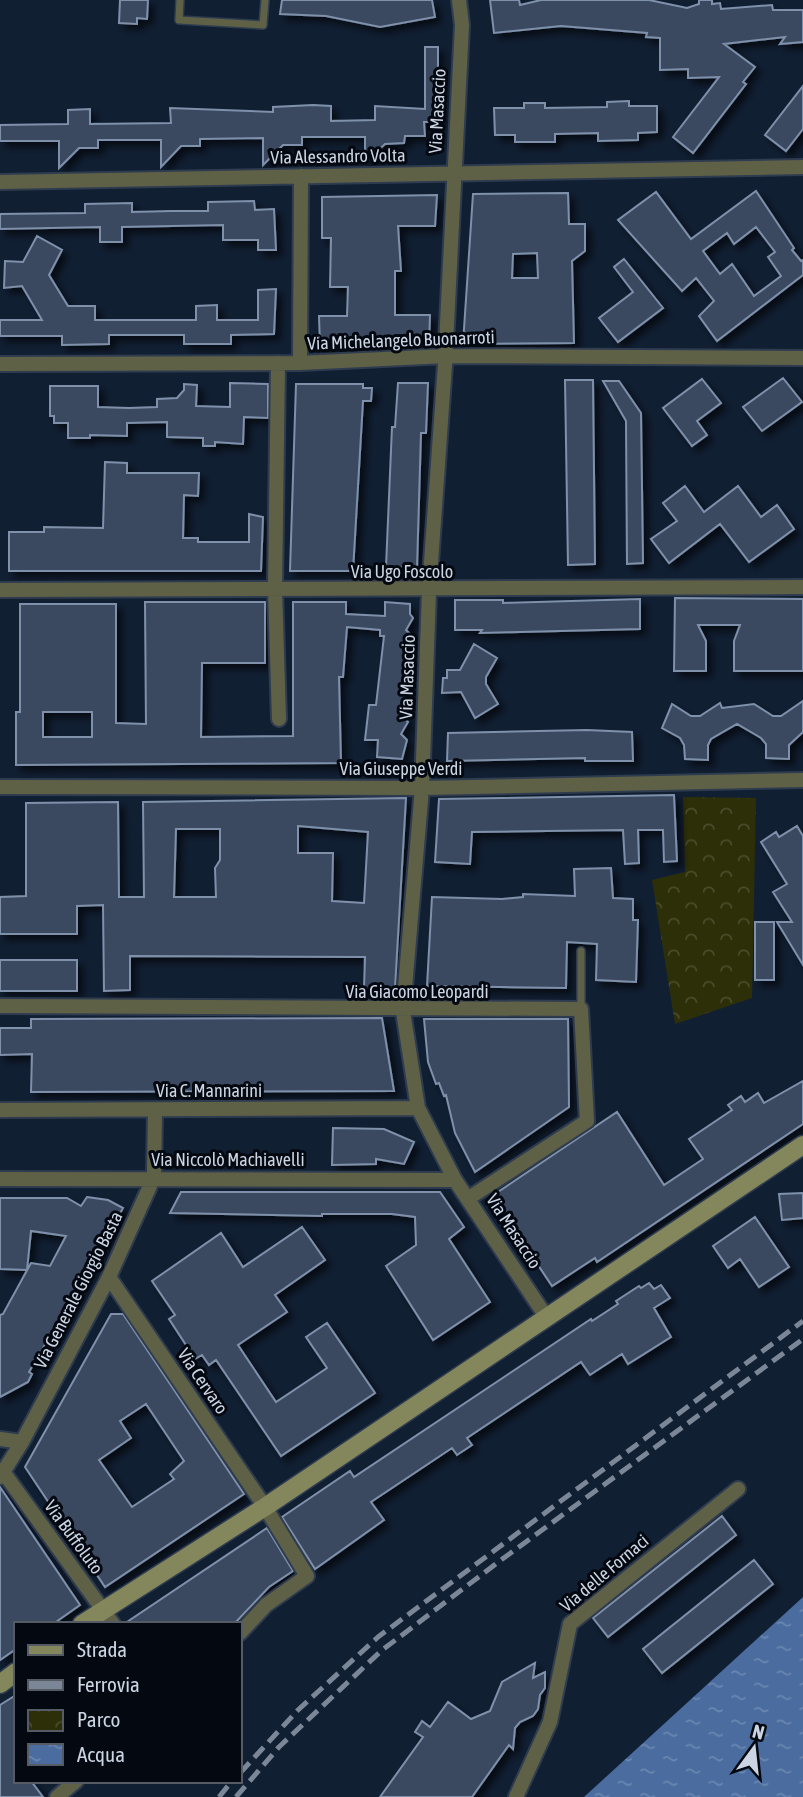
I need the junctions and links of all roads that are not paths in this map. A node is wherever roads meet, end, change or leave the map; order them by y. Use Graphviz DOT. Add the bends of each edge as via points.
graph roads {
  1 [pos="180,0"];
  2 [pos="265,0"];
  3 [pos="459,0"];
  4 [pos="803,167"];
  5 [pos="453,173"];
  6 [pos="301,176"];
  7 [pos="0,182"];
  8 [pos="446,356"];
  9 [pos="803,358"];
  10 [pos="278,363"];
  11 [pos="300,363"];
  12 [pos="0,365"];
  13 [pos="803,587"];
  14 [pos="0,590"];
  15 [pos="275,590"];
  16 [pos="429,591"];
  17 [pos="279,719"];
  18 [pos="803,780"];
  19 [pos="0,788"];
  20 [pos="422,788"];
  21 [pos="581,951"];
  22 [pos="0,1006"];
  23 [pos="582,1009"];
  24 [pos="403,1011"];
  25 [pos="418,1108"];
  26 [pos="0,1110"];
  27 [pos="155,1110"];
  28 [pos="803,1145"];
  29 [pos="154,1177"];
  30 [pos="0,1179"];
  31 [pos="455,1180"];
  32 [pos="469,1198"];
  33 [pos="109,1277"];
  34 [pos="547,1318"];
  35 [pos="0,1438"];
  36 [pos="22,1442"];
  37 [pos="2,1475"];
  38 [pos="738,1489"];
  39 [pos="265,1507"];
  40 [pos="102,1609"];
  41 [pos="85,1622"];
  42 [pos="112,1622"];
  43 [pos="242,1631"];
  44 [pos="74,1783"];
  45 [pos="57,1797"];
  46 [pos="516,1797"];
  1 -- 2 [label="lane" via="179,20 262,25"];
  3 -- 5 [label="street, Via Masaccio" via="462,25"];
  4 -- 5 [label="street, Via Alessandro Volta"];
  5 -- 6 [label="street, Via Alessandro Volta"];
  5 -- 8 [label="street, Via Masaccio"];
  6 -- 7 [label="street, Via Alessandro Volta"];
  6 -- 11 [label="street"];
  8 -- 9 [label="street, Via Michelangelo Buonarroti"];
  8 -- 11 [label="street, Via Michelangelo Buonarroti"];
  8 -- 16 [label="street, Via Masaccio"];
  10 -- 11 [label="street, Via Michelangelo Buonarroti"];
  10 -- 12 [label="street, Via Michelangelo Buonarroti"];
  10 -- 15 [label="street"];
  13 -- 16 [label="street, Via Ugo Foscolo"];
  14 -- 15 [label="street, Via Ugo Foscolo"];
  15 -- 16 [label="street, Via Ugo Foscolo"];
  15 -- 17 [label="street"];
  16 -- 20 [label="street, Via Masaccio"];
  18 -- 20 [label="street, Via Giuseppe Verdi"];
  19 -- 20 [label="street, Via Giuseppe Verdi"];
  20 -- 24 [label="street, Via Masaccio"];
  21 -- 23 [label="lane"];
  22 -- 24 [label="street, Via Giacomo Leopardi"];
  23 -- 24 [label="street, Via Giacomo Leopardi"];
  23 -- 32 [label="street" via="587,1121"];
  24 -- 25 [label="street, Via Masaccio"];
  25 -- 27 [label="street, Via C. Mannarini"];
  25 -- 31 [label="street, Via Masaccio"];
  26 -- 27 [label="street, Via C. Mannarini"];
  27 -- 29 [label="street, Via Generale Giorgio Basta"];
  28 -- 34 [label="main road"];
  29 -- 30 [label="street, Via Niccolò Machiavelli"];
  29 -- 31 [label="street, Via Niccolò Machiavelli"];
  29 -- 33 [label="street, Via Generale Giorgio Basta"];
  31 -- 32 [label="street, Via Masaccio"];
  32 -- 34 [label="street, Via Masaccio"];
  33 -- 36 [label="street, Via Generale Giorgio Basta"];
  33 -- 39 [label="street, Via Cervaro"];
  34 -- 39 [label="main road"];
  35 -- 36 [label="street"];
  36 -- 37 [label="street, Via Generale Giorgio Basta"];
  37 -- 40 [label="street, Via Buffoluto"];
  38 -- 46 [label="street, Via delle Fornaci" via="570,1624 550,1722"];
  39 -- 40 [label="main road"];
  39 -- 43 [label="street, Via Cervaro" via="307,1576 266,1605"];
  40 -- 41 [label="main road"];
  40 -- 42 [label="street, Via Buffoluto"];
  44 -- 45 [label="street"];
}
